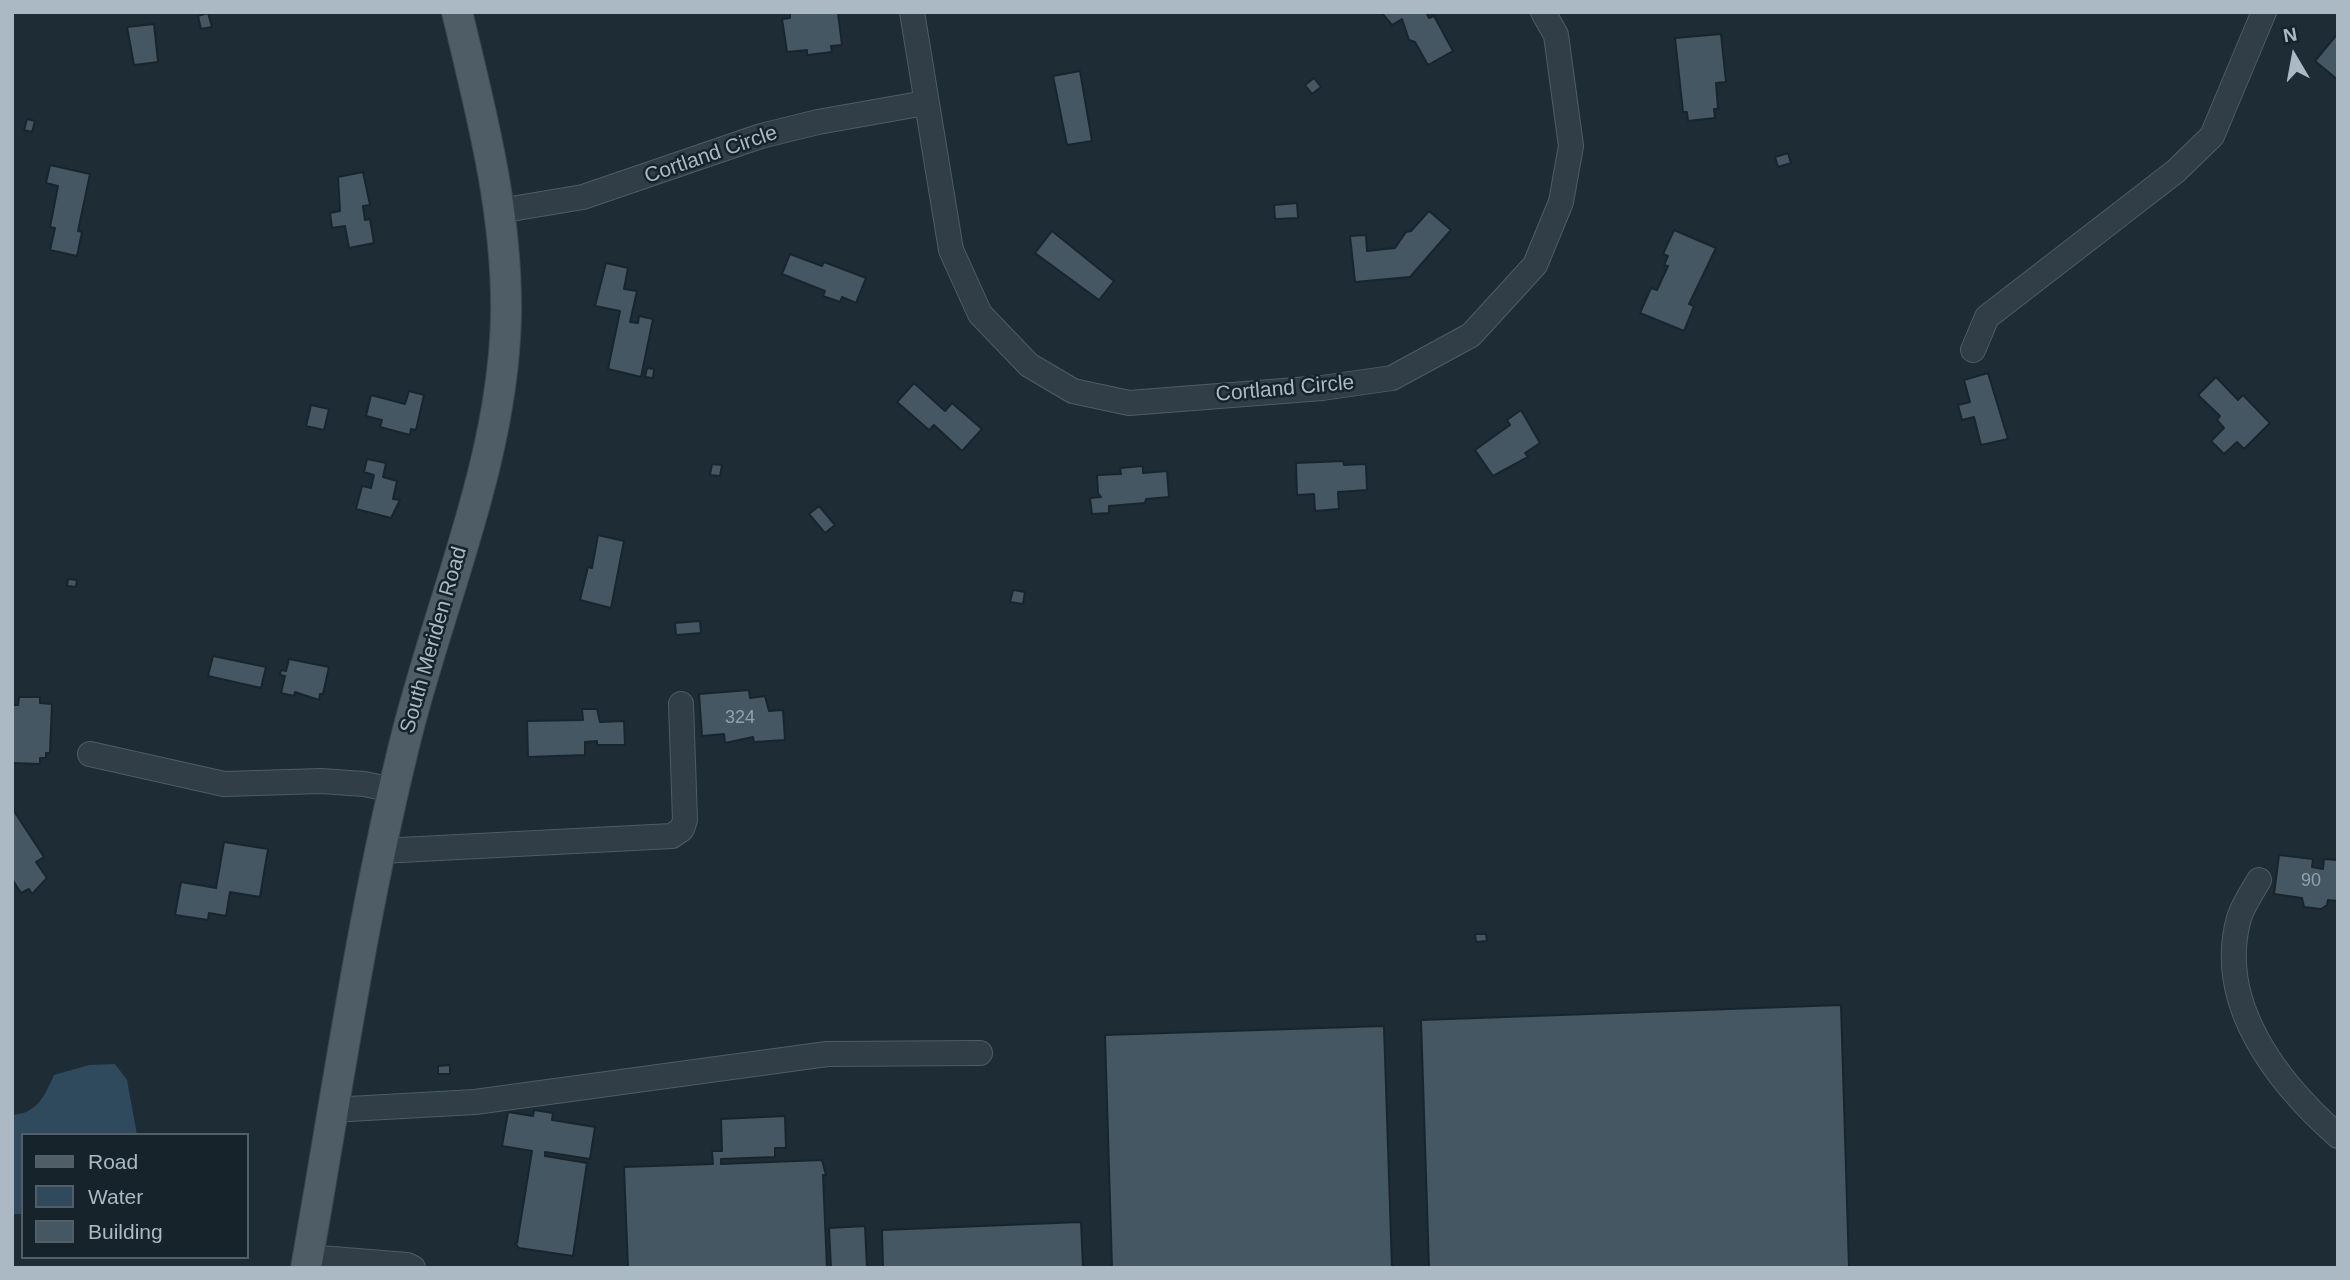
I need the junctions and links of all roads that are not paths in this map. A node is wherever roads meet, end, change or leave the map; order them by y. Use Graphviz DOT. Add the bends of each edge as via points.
graph roads {
  1 [pos="457,12"];
  2 [pos="912,12"];
  3 [pos="1543,12"];
  4 [pos="2264,12"];
  5 [pos="925,103"];
  6 [pos="499,211"];
  7 [pos="1973,350"];
  8 [pos="681,704"];
  9 [pos="90,754"];
  10 [pos="394,790"];
  11 [pos="381,851"];
  12 [pos="2259,880"];
  13 [pos="980,1053"];
  14 [pos="331,1110"];
  15 [pos="2338,1136"];
  16 [pos="307,1262"];
  17 [pos="413,1268"];
  1 -- 6 [label="main road, South Meriden Road"];
  2 -- 5 [label="street, Cortland Circle"];
  3 -- 5 [label="street, Cortland Circle" via="1556,35 1571,146 1561,202 1535,265 1471,335 1392,378 1369,382 1129,403 1073,391 1029,365 980,314 951,250"];
  4 -- 7 [label="street" via="2212,136 2176,171 1987,317"];
  5 -- 6 [label="street, Cortland Circle" via="761,136 583,197"];
  6 -- 10 [label="main road, South Meriden Road" via="506,314 493,426"];
  8 -- 11 [label="street" via="685,820 672,836"];
  9 -- 10 [label="street" via="225,784 321,781"];
  10 -- 11 [label="main road, South Meriden Road"];
  11 -- 14 [label="main road, South Meriden Road"];
  12 -- 15 [label="street" via="2240,916 2234,942 2243,1010 2269,1063"];
  13 -- 14 [label="street" via="827,1054 475,1102"];
  14 -- 16 [label="main road, South Meriden Road"];
  16 -- 17 [label="street"];
}
